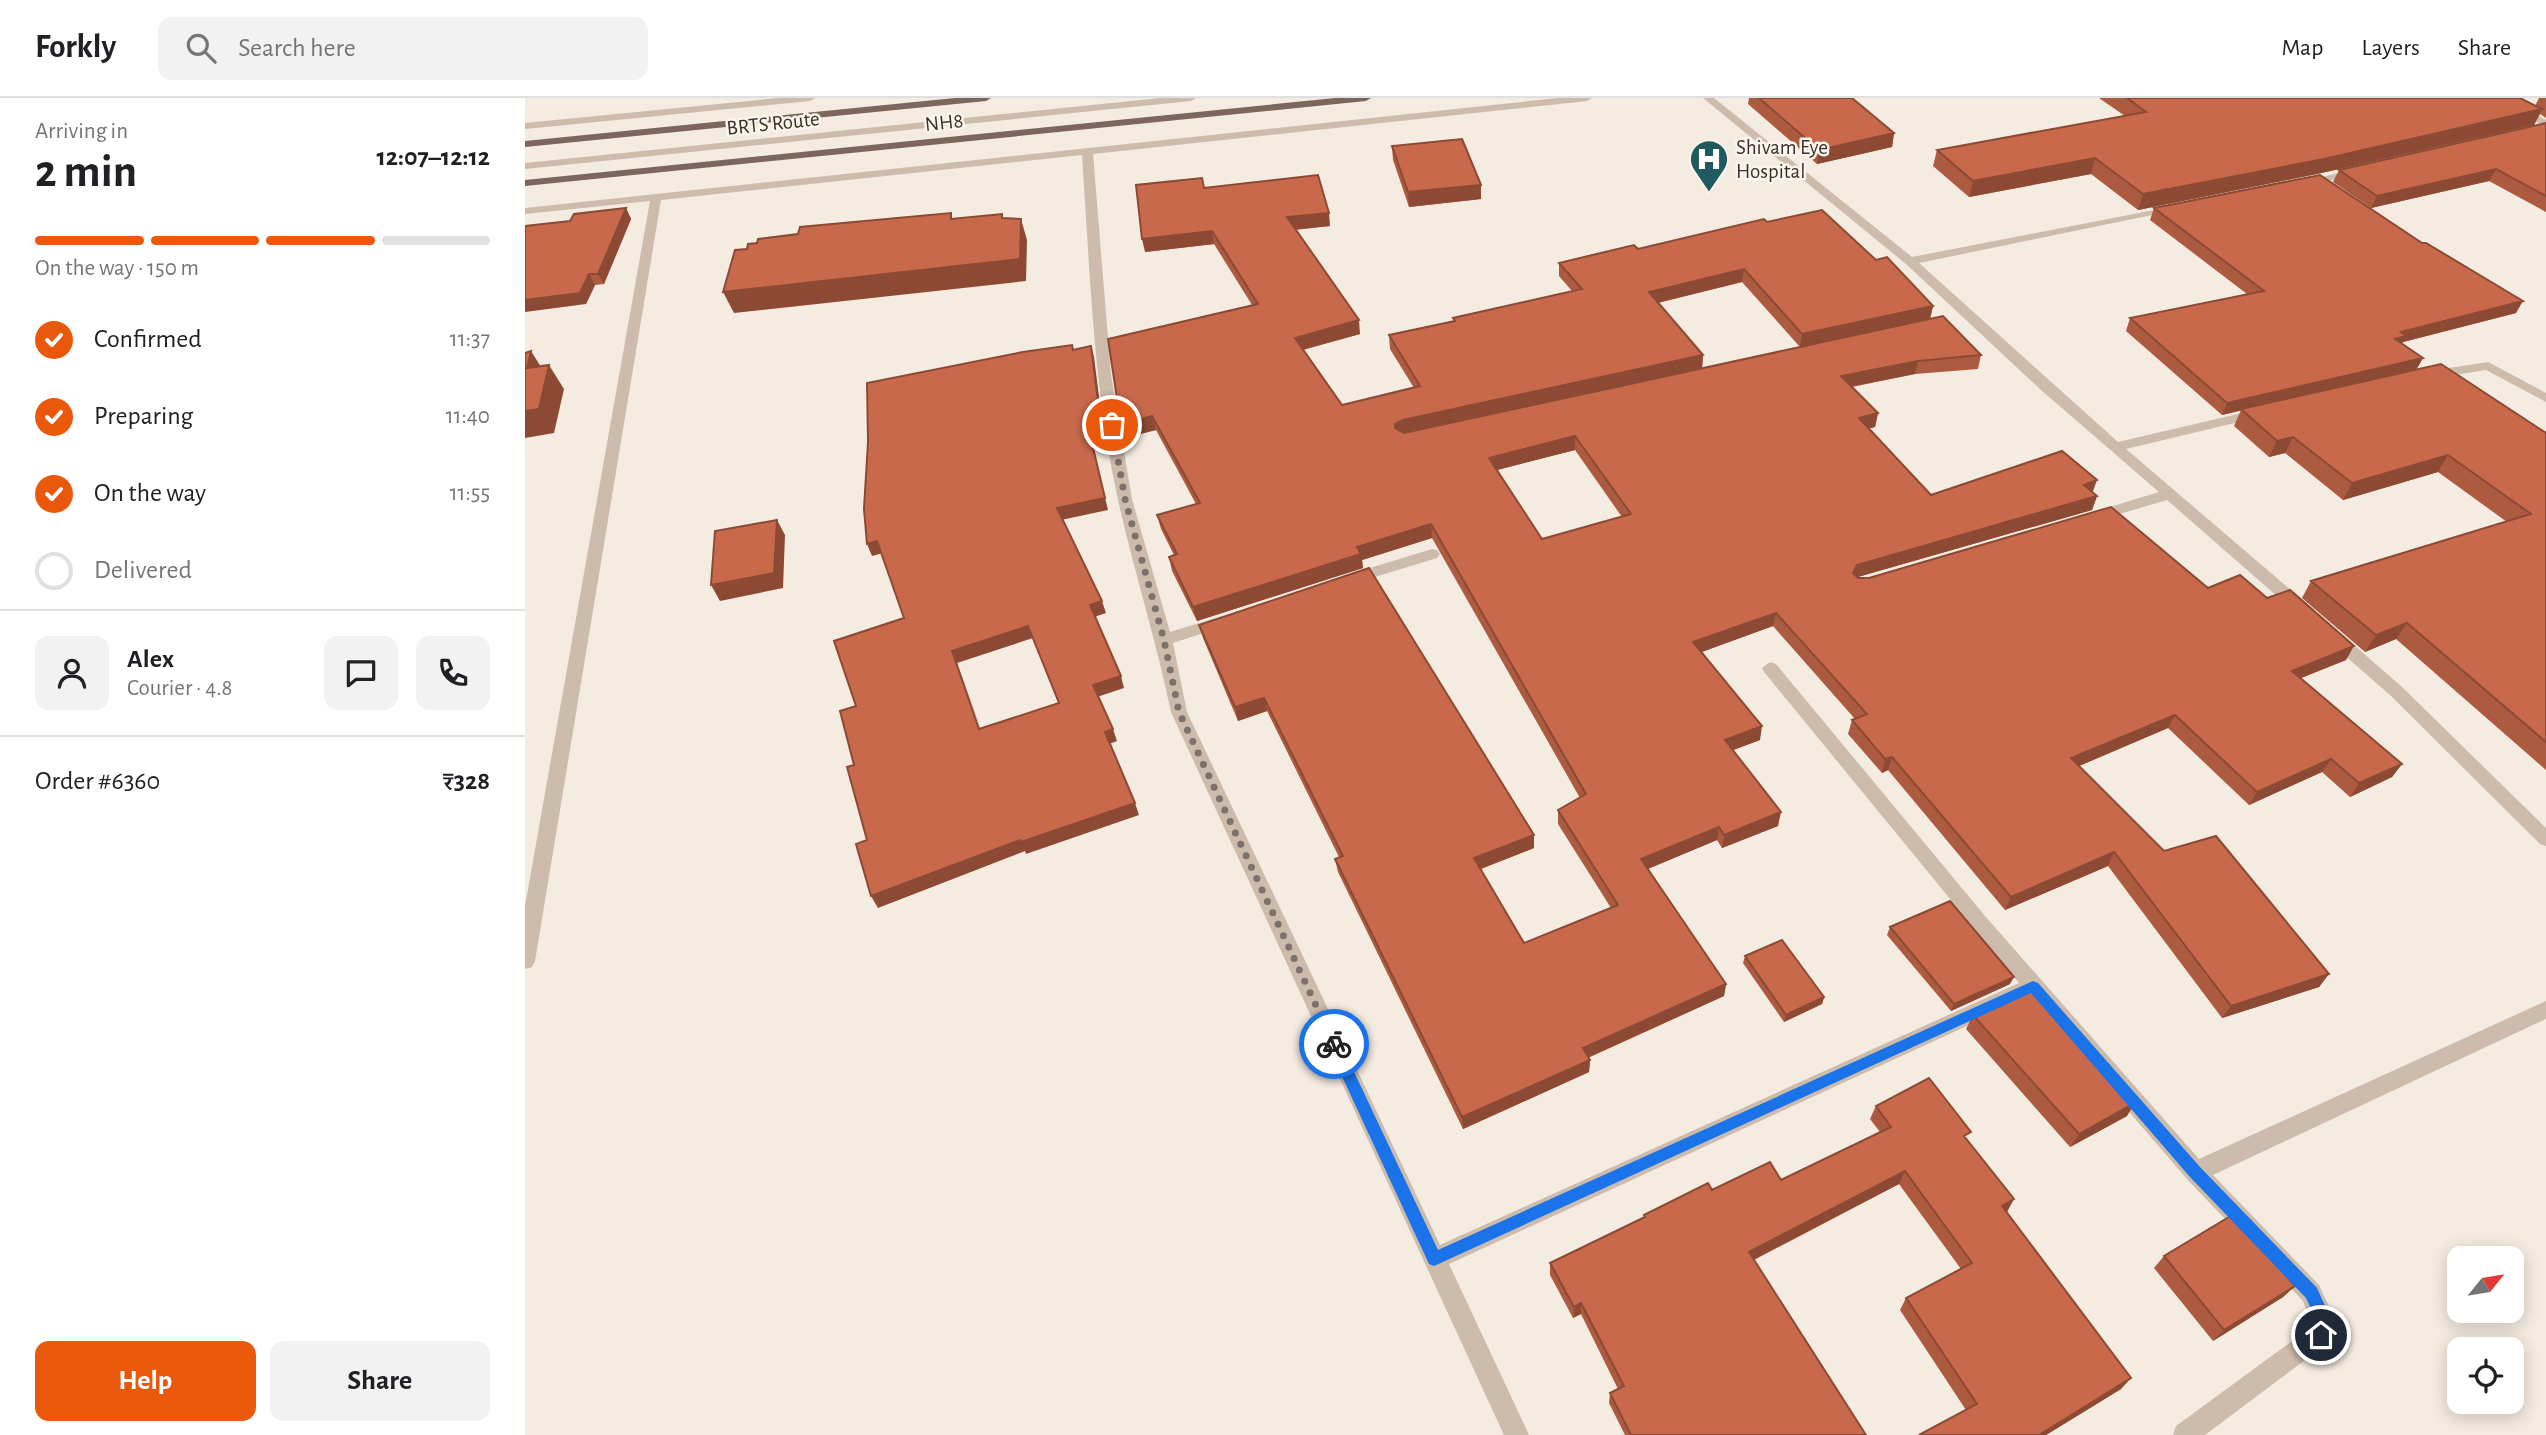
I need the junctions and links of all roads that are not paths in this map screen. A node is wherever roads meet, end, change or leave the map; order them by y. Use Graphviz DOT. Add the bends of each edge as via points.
graph roads {
  1 [pos="810,98"];
  2 [pos="986,98"];
  3 [pos="1191,98"];
  4 [pos="1366,98"];
  5 [pos="1587,98"];
  6 [pos="1707,98"];
  7 [pos="2497,98"];
  8 [pos="710,103"];
  9 [pos="525,126"];
  10 [pos="2546,126"];
  11 [pos="2533,131"];
  12 [pos="525,144"];
  13 [pos="1087,151"];
  14 [pos="525,166"];
  15 [pos="2371,168"];
  16 [pos="2318,180"];
  17 [pos="525,183"];
  18 [pos="2293,185"];
  19 [pos="2329,188"];
  20 [pos="656,197"];
  21 [pos="2193,204"];
  22 [pos="525,211"];
  23 [pos="1910,261"];
  24 [pos="2417,377"];
  25 [pos="2546,398"];
  26 [pos="2273,410"];
  27 [pos="2116,447"];
  28 [pos="2170,494"];
  29 [pos="2079,521"];
  30 [pos="1432,554"];
  31 [pos="1332,585"];
  32 [pos="1234,616"];
  33 [pos="1164,640"];
  34 [pos="1770,668"];
  35 [pos="2546,838"];
  36 [pos="525,961"];
  37 [pos="2033,986"];
  38 [pos="2546,1010"];
  39 [pos="2195,1172"];
  40 [pos="1434,1259"];
  41 [pos="1517,1435"];
  42 [pos="2185,1435"];
  1 -- 8 [label="street"];
  2 -- 12 [label="main road, NH8"];
  3 -- 14 [label="street, BRTS Route"];
  4 -- 17 [label="main road, NH8"];
  5 -- 13 [label="street"];
  6 -- 23 [label="street"];
  7 -- 10 [label="street"];
  8 -- 9 [label="street"];
  10 -- 11 [label="street"];
  13 -- 20 [label="street"];
  13 -- 33 [label="street" via="1104,375 1125,499"];
  15 -- 16 [label="street"];
  16 -- 18 [label="street"];
  16 -- 19 [label="street"];
  20 -- 22 [label="street"];
  20 -- 36 [label="street"];
  21 -- 23 [label="street"];
  23 -- 27 [label="street" via="1961,319"];
  24 -- 25 [label="street" via="2489,366"];
  26 -- 27 [label="street"];
  27 -- 28 [label="street"];
  28 -- 29 [label="street"];
  28 -- 35 [label="street" via="2396,691"];
  30 -- 31 [label="street"];
  32 -- 33 [label="street"];
  33 -- 40 [label="street" via="1179,712"];
  34 -- 37 [label="street"];
  37 -- 39 [label="street"];
  37 -- 40 [label="street"];
  38 -- 39 [label="street"];
  39 -- 42 [label="street" via="2311,1293 2322,1317 2321,1335"];
  40 -- 41 [label="street"];
}
